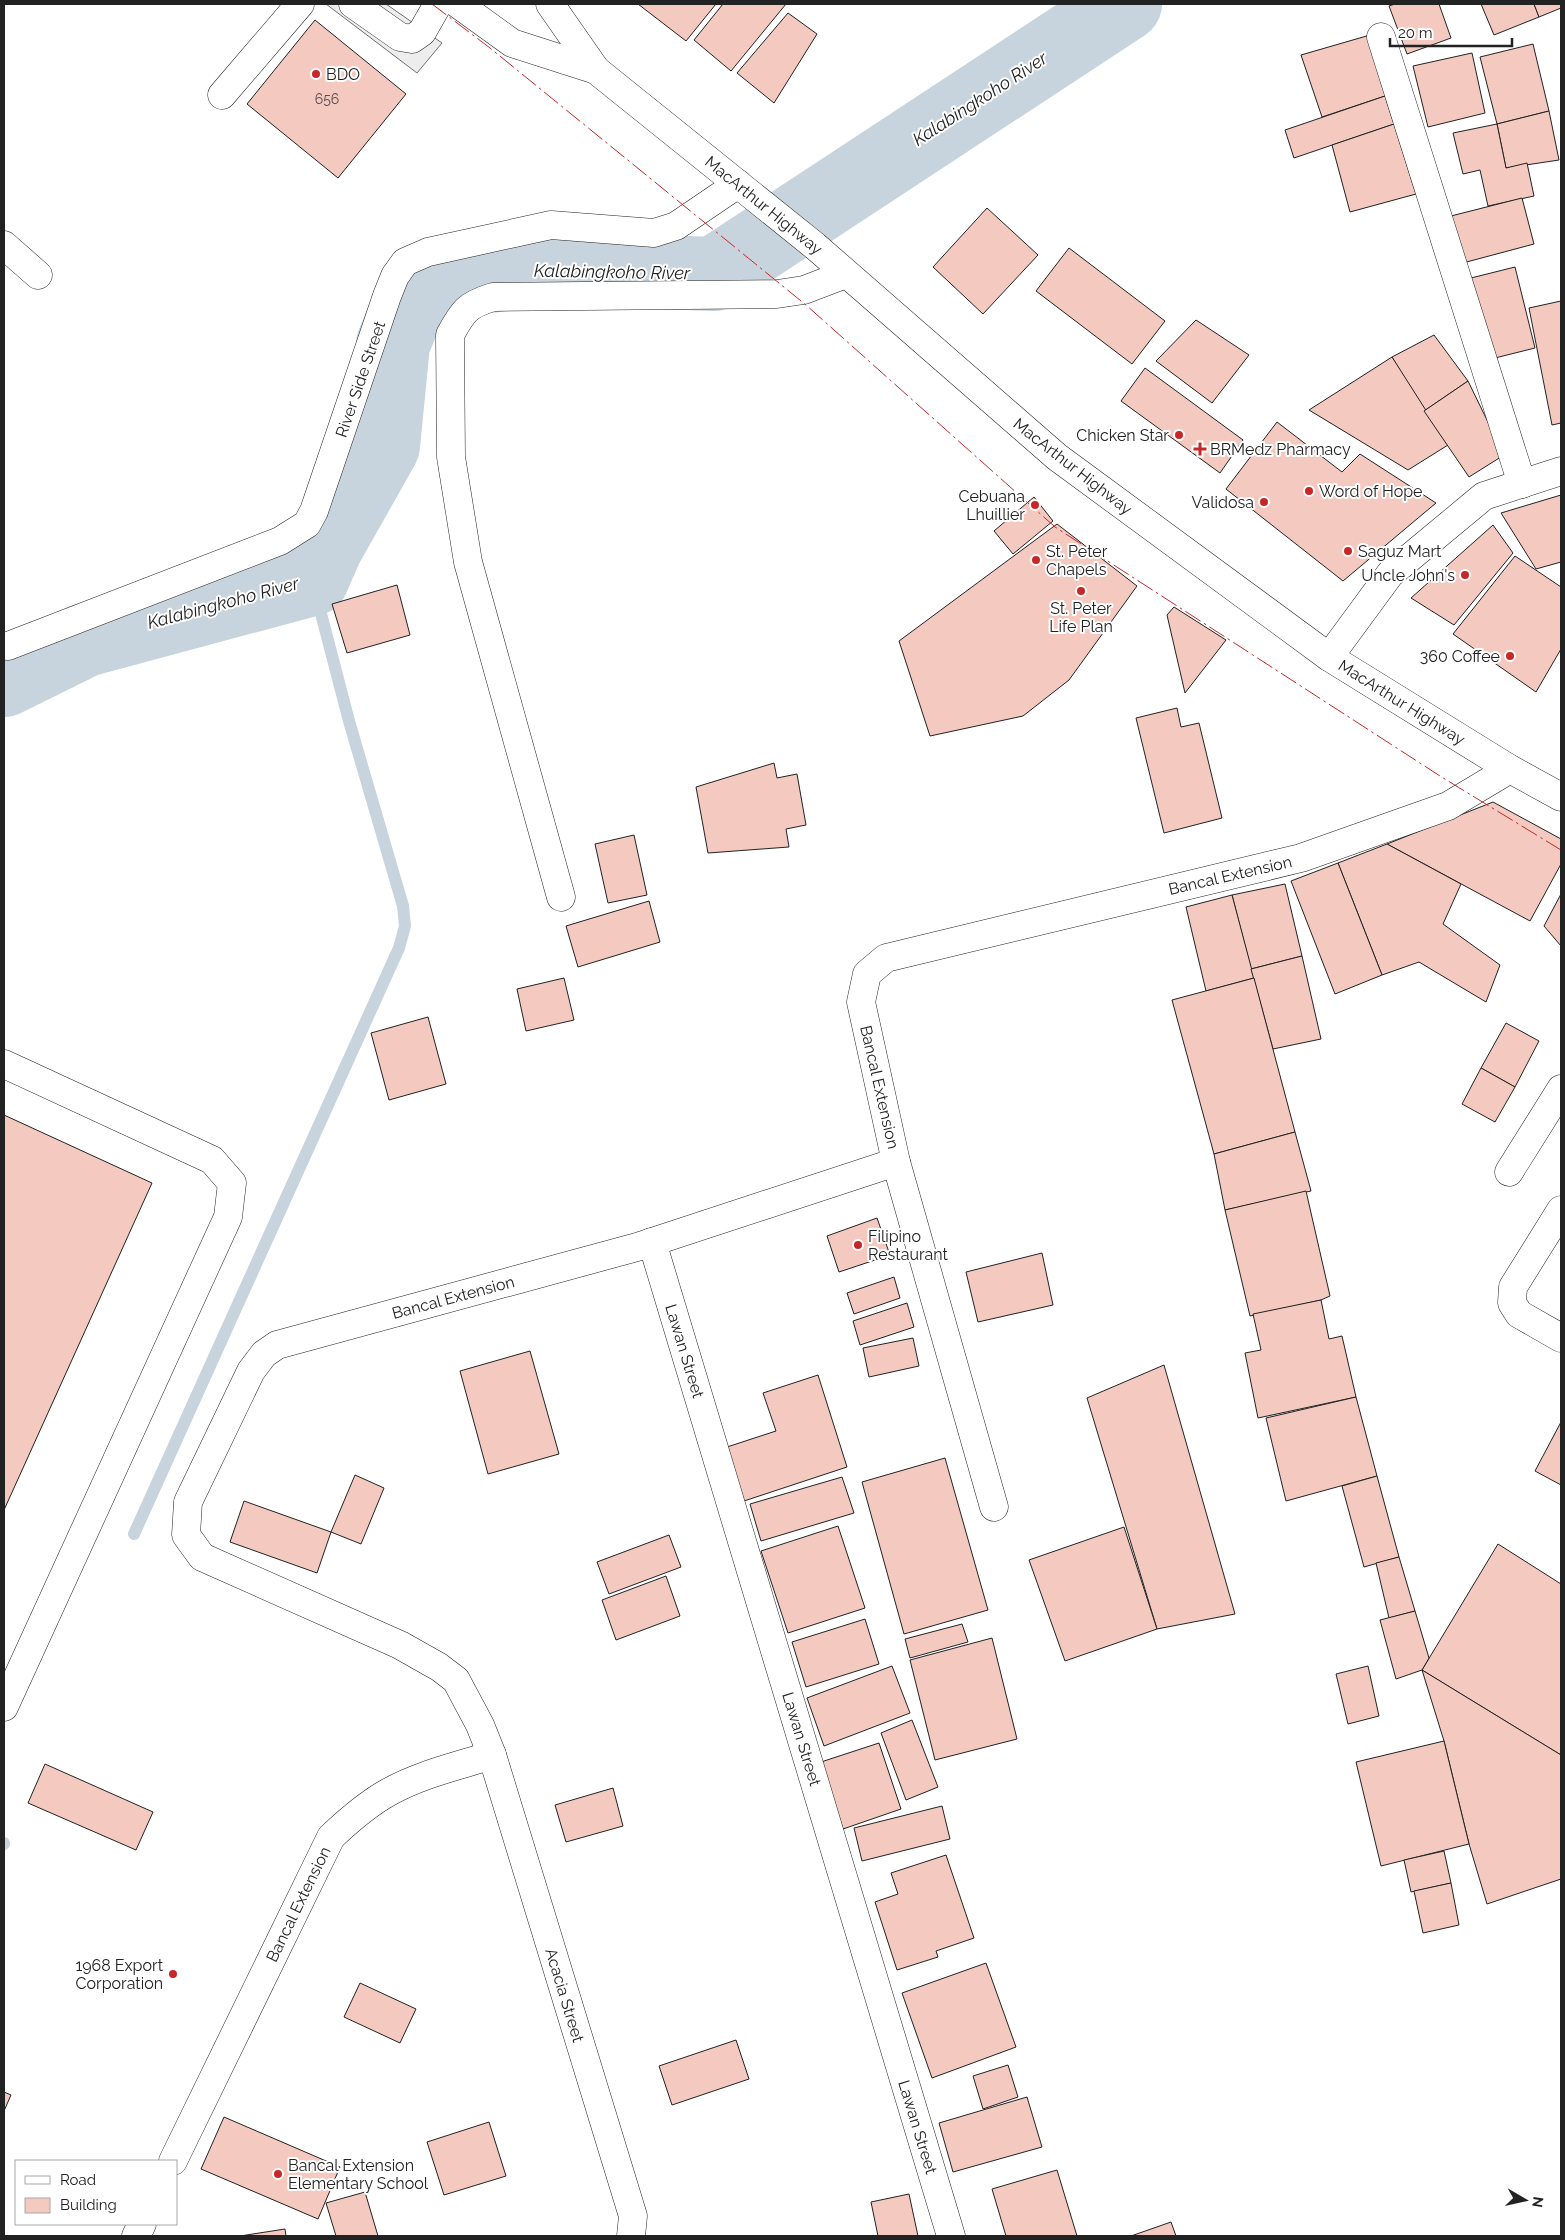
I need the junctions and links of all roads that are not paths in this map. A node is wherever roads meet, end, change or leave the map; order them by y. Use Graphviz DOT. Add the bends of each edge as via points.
graph roads {
  1 [pos="300,4"];
  2 [pos="353,4"];
  3 [pos="438,4"];
  4 [pos="458,4"];
  5 [pos="550,4"];
  6 [pos="1382,37"];
  7 [pos="596,70"];
  8 [pos="222,95"];
  9 [pos="738,184"];
  10 [pos="4,245"];
  11 [pos="846,274"];
  12 [pos="38,275"];
  13 [pos="1561,471"];
  14 [pos="1522,484"];
  15 [pos="8,646"];
  16 [pos="1329,657"];
  17 [pos="1510,769"];
  18 [pos="1561,797"];
  19 [pos="561,896"];
  20 [pos="4,1064"];
  21 [pos="1561,1088"];
  22 [pos="896,1162"];
  23 [pos="1510,1172"];
  24 [pos="1561,1210"];
  25 [pos="644,1244"];
  26 [pos="1561,1338"];
  27 [pos="994,1508"];
  28 [pos="4,1707"];
  29 [pos="492,1755"];
  30 [pos="173,2160"];
  31 [pos="631,2236"];
  32 [pos="934,2236"];
  33 [pos="951,2236"];
  1 -- 8 [label="main road"];
  2 -- 3 [label="main road" via="400,37 412,39 422,32"];
  4 -- 7 [label="main road, MacArthur Highway" via="512,43"];
  5 -- 7 [label="main road, MacArthur Highway"];
  6 -- 14 [label="main road"];
  7 -- 9 [label="main road, MacArthur Highway"];
  9 -- 11 [label="main road, MacArthur Highway"];
  9 -- 15 [label="main road, River Side Street" via="676,226 654,233 551,225 428,252 405,262 387,296 322,491 307,524 280,541"];
  10 -- 12 [label="main road"];
  11 -- 16 [label="main road, MacArthur Highway" via="1057,458"];
  11 -- 19 [label="main road" via="804,290 777,294 493,297 474,302 450,336 451,457 468,562"];
  13 -- 14 [label="main road"];
  14 -- 16 [label="main road" via="1484,496 1390,574"];
  16 -- 17 [label="main road, MacArthur Highway"];
  17 -- 18 [label="main road, MacArthur Highway"];
  17 -- 22 [label="main road, Bancal Extension" via="1448,806 1301,858 886,958 867,974 861,1002"];
  20 -- 28 [label="main road" via="212,1160 232,1182 228,1217"];
  21 -- 23 [label="main road"];
  22 -- 25 [label="main road, Bancal Extension"];
  22 -- 27 [label="main road"];
  24 -- 26 [label="main road" via="1513,1288 1512,1303 1519,1314"];
  25 -- 29 [label="main road, Bancal Extension" via="277,1344 251,1371 188,1502 186,1536 202,1557 400,1645 456,1680"];
  25 -- 32 [label="main road"];
  25 -- 33 [label="main road, Lawan Street"];
  29 -- 30 [label="main road, Bancal Extension" via="390,1791 358,1812 331,1837"];
  29 -- 31 [label="main road, Acacia Street" via="633,2216"];
}
